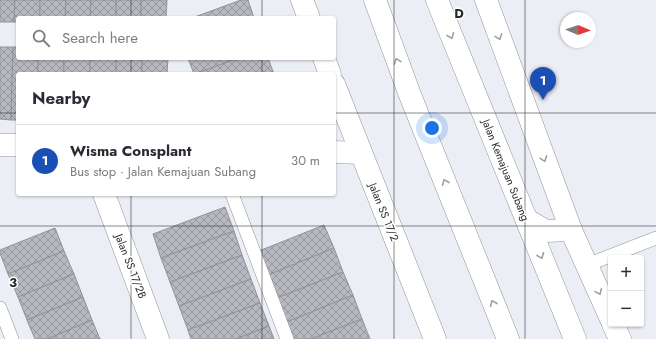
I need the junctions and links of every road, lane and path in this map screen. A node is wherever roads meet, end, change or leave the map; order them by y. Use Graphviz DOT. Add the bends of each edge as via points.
graph roads {
  1 [pos="302,0"];
  2 [pos="375,0"];
  3 [pos="437,0"];
  4 [pos="486,0"];
  5 [pos="308,16"];
  6 [pos="325,60"];
  7 [pos="329,72"];
  8 [pos="336,89"];
  9 [pos="0,145"];
  10 [pos="16,145"];
  11 [pos="336,152"];
  12 [pos="360,153"];
  13 [pos="105,196"];
  14 [pos="233,196"];
  15 [pos="527,220"];
  16 [pos="571,230"];
  17 [pos="656,238"];
  18 [pos="587,266"];
  19 [pos="0,308"];
  20 [pos="608,312"];
  21 [pos="614,327"];
  22 [pos="12,339"];
  23 [pos="158,339"];
  24 [pos="287,339"];
  25 [pos="435,339"];
  26 [pos="508,339"];
  27 [pos="575,339"];
  28 [pos="620,339"];
  1 -- 5 [label="street"];
  26 -- 2 [label="street, one-way" via="410,95"];
  3 -- 15 [label="street, Jalan Kemajuan Subang, one-way"];
  4 -- 16 [label="street, one-way"];
  6 -- 7 [label="street"];
  8 -- 12 [label="street, Jalan SS 17/2"];
  9 -- 10 [label="street"];
  11 -- 12 [label="street"];
  12 -- 25 [label="street, Jalan SS 17/2"];
  13 -- 23 [label="street, Jalan SS 17/2B"];
  14 -- 24 [label="lane"];
  15 -- 16 [label="street" via="546,230"];
  15 -- 27 [label="street, Jalan Kemajuan Subang, one-way"];
  16 -- 18 [label="street"];
  17 -- 18 [label="lane"];
  18 -- 20 [label="street, one-way"];
  19 -- 22 [label="lane"];
  21 -- 28 [label="street"];
}
